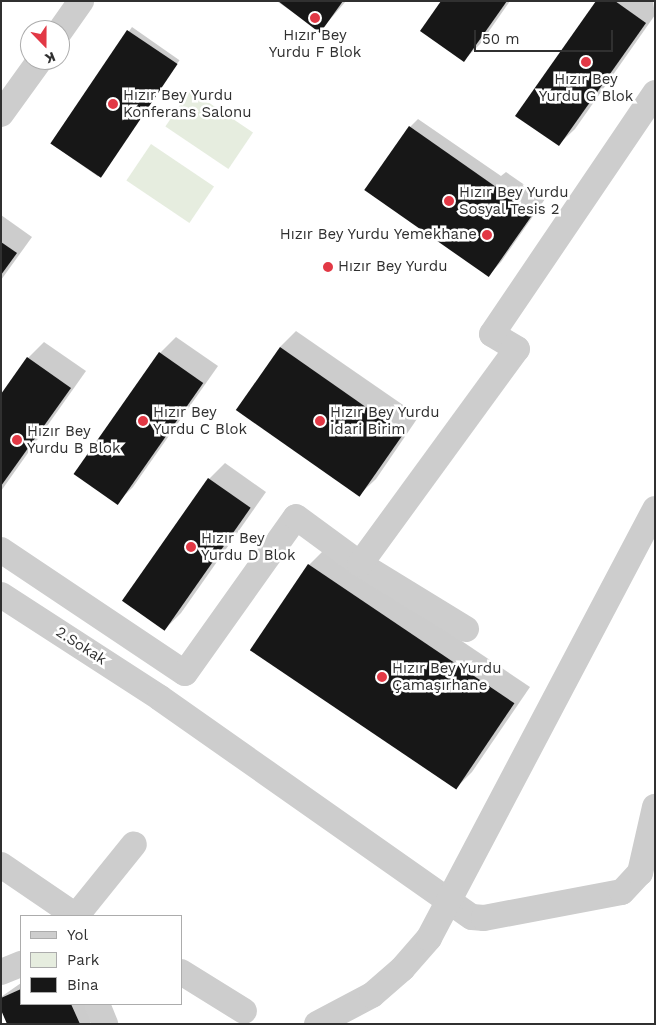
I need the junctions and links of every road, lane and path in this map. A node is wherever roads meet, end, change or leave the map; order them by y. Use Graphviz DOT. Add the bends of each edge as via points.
graph roads {
  1 [pos="81,1"];
  2 [pos="68,20"];
  3 [pos="33,70"];
  4 [pos="655,93"];
  5 [pos="1,114"];
  6 [pos="655,509"];
  7 [pos="1,550"];
  8 [pos="360,564"];
  9 [pos="1,595"];
  10 [pos="466,629"];
  11 [pos="655,808"];
  12 [pos="134,844"];
  13 [pos="1,865"];
  14 [pos="449,904"];
  15 [pos="75,915"];
  16 [pos="77,915"];
  17 [pos="20,964"];
  18 [pos="1,972"];
  19 [pos="182,973"];
  20 [pos="97,1005"];
  21 [pos="244,1011"];
  22 [pos="105,1024"];
  23 [pos="317,1024"];
  1 -- 2 [label="street"];
  3 -- 5 [label="street"];
  4 -- 8 [label="street" via="492,334 517,349"];
  6 -- 14 [label="street"];
  7 -- 8 [label="street" via="186,673 296,517"];
  8 -- 10 [label="street"];
  9 -- 14 [label="street, 2.Sokak" via="160,698"];
  11 -- 14 [label="street, 2.Sokak" via="640,873 622,892 484,918 467,915"];
  12 -- 16 [label="street"];
  13 -- 15 [label="street"];
  14 -- 23 [label="street" via="429,938 402,969 372,995"];
  17 -- 18 [label="street"];
  19 -- 21 [label="street"];
  20 -- 22 [label="street"];
}
